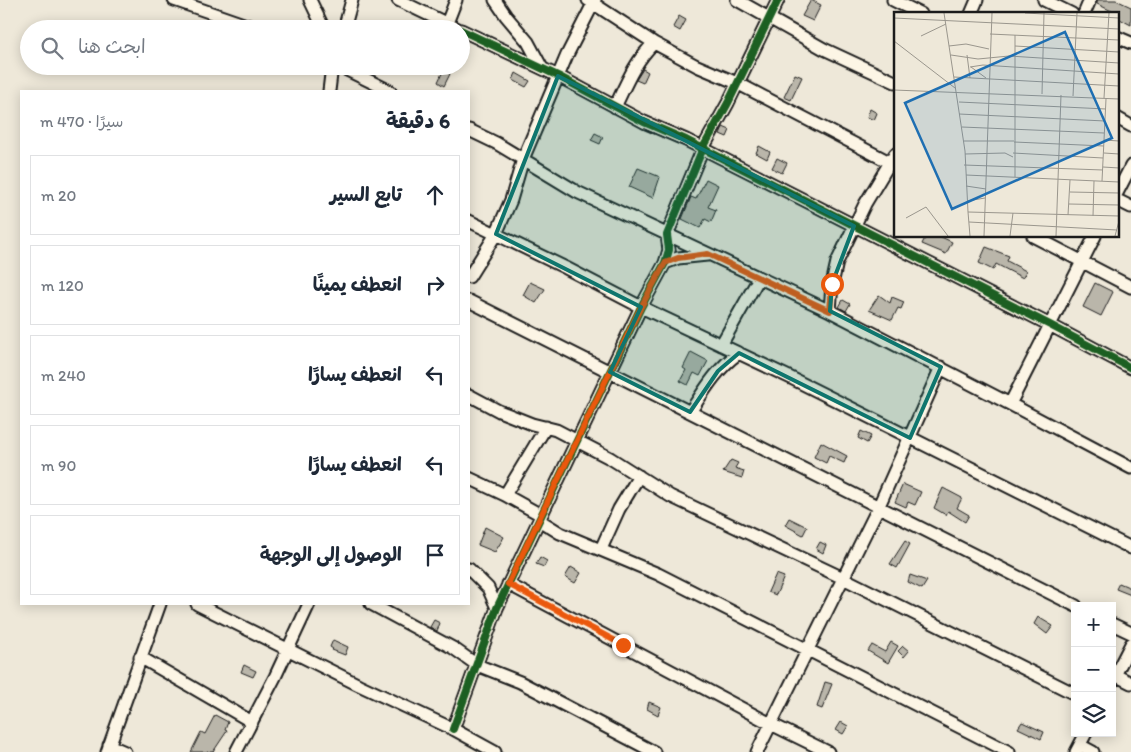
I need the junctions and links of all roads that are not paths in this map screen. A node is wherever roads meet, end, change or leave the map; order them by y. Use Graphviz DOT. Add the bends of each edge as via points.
graph roads {
  1 [pos="174,0"];
  2 [pos="310,0"];
  3 [pos="352,0"];
  4 [pos="398,0"];
  5 [pos="456,0"];
  6 [pos="495,0"];
  7 [pos="737,0"];
  8 [pos="778,0"];
  9 [pos="893,0"];
  10 [pos="978,0"];
  11 [pos="1044,0"];
  12 [pos="1090,0"];
  13 [pos="592,1"];
  14 [pos="917,12"];
  15 [pos="972,12"];
  16 [pos="1068,12"];
  17 [pos="1085,12"];
  18 [pos="770,18"];
  19 [pos="232,20"];
  20 [pos="320,20"];
  21 [pos="346,20"];
  22 [pos="440,20"];
  23 [pos="447,20"];
  24 [pos="470,34"];
  25 [pos="1118,36"];
  26 [pos="654,43"];
  27 [pos="1131,43"];
  28 [pos="542,69"];
  29 [pos="331,75"];
  30 [pos="358,75"];
  31 [pos="558,76"];
  32 [pos="894,82"];
  33 [pos="737,83"];
  34 [pos="329,90"];
  35 [pos="388,90"];
  36 [pos="615,107"];
  37 [pos="1118,119"];
  38 [pos="1131,126"];
  39 [pos="470,131"];
  40 [pos="703,148"];
  41 [pos="523,159"];
  42 [pos="893,160"];
  43 [pos="1131,166"];
  44 [pos="1118,191"];
  45 [pos="1118,200"];
  46 [pos="1131,207"];
  47 [pos="470,221"];
  48 [pos="854,226"];
  49 [pos="496,234"];
  50 [pos="667,235"];
  51 [pos="1037,238"];
  52 [pos="1094,238"];
  53 [pos="708,254"];
  54 [pos="1082,262"];
  55 [pos="665,263"];
  56 [pos="470,276"];
  57 [pos="759,278"];
  58 [pos="1131,287"];
  59 [pos="470,302"];
  60 [pos="641,307"];
  61 [pos="830,311"];
  62 [pos="1050,325"];
  63 [pos="721,345"];
  64 [pos="738,353"];
  65 [pos="941,368"];
  66 [pos="1131,368"];
  67 [pos="610,372"];
  68 [pos="470,396"];
  69 [pos="1010,404"];
  70 [pos="690,412"];
  71 [pos="546,428"];
  72 [pos="910,438"];
  73 [pos="578,441"];
  74 [pos="1131,468"];
  75 [pos="639,476"];
  76 [pos="470,478"];
  77 [pos="505,495"];
  78 [pos="878,508"];
  79 [pos="540,517"];
  80 [pos="1131,548"];
  81 [pos="600,549"];
  82 [pos="470,570"];
  83 [pos="843,578"];
  84 [pos="508,584"];
  85 [pos="1071,604"];
  86 [pos="160,605"];
  87 [pos="199,605"];
  88 [pos="309,605"];
  89 [pos="373,605"];
  90 [pos="497,608"];
  91 [pos="1116,626"];
  92 [pos="1131,633"];
  93 [pos="1131,644"];
  94 [pos="287,649"];
  95 [pos="807,651"];
  96 [pos="140,657"];
  97 [pos="477,664"];
  98 [pos="1116,674"];
  99 [pos="1116,679"];
  100 [pos="1131,683"];
  101 [pos="1071,692"];
  102 [pos="252,722"];
  103 [pos="771,724"];
  104 [pos="453,729"];
  105 [pos="1084,737"];
  106 [pos="108,749"];
  107 [pos="1078,749"];
  108 [pos="125,752"];
  109 [pos="236,752"];
  110 [pos="495,752"];
  111 [pos="654,752"];
  112 [pos="756,752"];
  113 [pos="828,752"];
  114 [pos="1009,752"];
  115 [pos="1093,752"];
  1 -- 19 [label="street"];
  2 -- 20 [label="street"];
  3 -- 21 [label="street"];
  4 -- 22 [label="street"];
  5 -- 23 [label="street"];
  6 -- 28 [label="street" via="528,42"];
  7 -- 18 [label="street"];
  8 -- 18 [label="street"];
  9 -- 14 [label="street"];
  10 -- 15 [label="street"];
  11 -- 16 [label="street"];
  12 -- 17 [label="street"];
  13 -- 26 [label="street"];
  13 -- 31 [label="street"];
  18 -- 32 [label="street" via="824,49"];
  18 -- 33 [label="street"];
  24 -- 28 [label="street"];
  25 -- 27 [label="street"];
  26 -- 33 [label="street"];
  26 -- 36 [label="street" via="630,75"];
  28 -- 31 [label="street"];
  29 -- 34 [label="street"];
  30 -- 35 [label="street"];
  31 -- 36 [label="street"];
  31 -- 41 [label="street"];
  33 -- 40 [label="street"];
  33 -- 42 [label="street"];
  36 -- 40 [label="street"];
  37 -- 38 [label="street"];
  39 -- 41 [label="street"];
  40 -- 48 [label="street"];
  40 -- 50 [label="street"];
  41 -- 49 [label="street" via="511,200"];
  41 -- 50 [label="street" via="576,192"];
  42 -- 48 [label="street"];
  43 -- 44 [label="street"];
  45 -- 46 [label="street"];
  47 -- 49 [label="street"];
  48 -- 61 [label="street" via="837,262"];
  48 -- 62 [label="street"];
  49 -- 56 [label="street"];
  49 -- 60 [label="street"];
  50 -- 53 [label="street"];
  50 -- 55 [label="street" via="669,250"];
  51 -- 54 [label="street"];
  52 -- 54 [label="street"];
  53 -- 55 [label="street"];
  53 -- 57 [label="street"];
  54 -- 58 [label="street"];
  54 -- 62 [label="street"];
  55 -- 60 [label="street"];
  57 -- 61 [label="street"];
  57 -- 63 [label="street"];
  59 -- 67 [label="street"];
  60 -- 63 [label="street"];
  60 -- 67 [label="street"];
  61 -- 65 [label="street"];
  62 -- 66 [label="street"];
  62 -- 69 [label="street"];
  63 -- 64 [label="street"];
  64 -- 70 [label="street" via="718,371"];
  64 -- 72 [label="street"];
  65 -- 69 [label="street"];
  65 -- 72 [label="street"];
  67 -- 70 [label="street"];
  67 -- 73 [label="street"];
  68 -- 71 [label="street" via="499,411"];
  69 -- 74 [label="street"];
  70 -- 78 [label="street"];
  71 -- 73 [label="street"];
  71 -- 77 [label="street"];
  72 -- 78 [label="street"];
  72 -- 80 [label="street"];
  73 -- 75 [label="street"];
  73 -- 79 [label="street"];
  75 -- 81 [label="street"];
  75 -- 83 [label="street" via="670,496"];
  76 -- 77 [label="street"];
  77 -- 79 [label="street"];
  78 -- 83 [label="street"];
  78 -- 85 [label="street"];
  79 -- 81 [label="street" via="560,532"];
  79 -- 84 [label="street"];
  81 -- 95 [label="street" via="658,574"];
  82 -- 90 [label="street" via="488,588"];
  83 -- 95 [label="street"];
  83 -- 101 [label="street"];
  84 -- 90 [label="street"];
  84 -- 103 [label="street"];
  86 -- 96 [label="street"];
  87 -- 94 [label="street"];
  88 -- 94 [label="street"];
  89 -- 97 [label="street"];
  90 -- 97 [label="street"];
  91 -- 92 [label="street"];
  93 -- 98 [label="street"];
  94 -- 102 [label="street"];
  94 -- 104 [label="street"];
  95 -- 103 [label="street"];
  95 -- 114 [label="street"];
  96 -- 102 [label="street"];
  96 -- 106 [label="street"];
  97 -- 104 [label="street"];
  97 -- 111 [label="street" via="520,682"];
  99 -- 100 [label="street"];
  102 -- 109 [label="street"];
  103 -- 112 [label="street"];
  103 -- 113 [label="street"];
  104 -- 110 [label="street"];
  105 -- 107 [label="street"];
  106 -- 108 [label="street"];
  107 -- 115 [label="street"];
}
